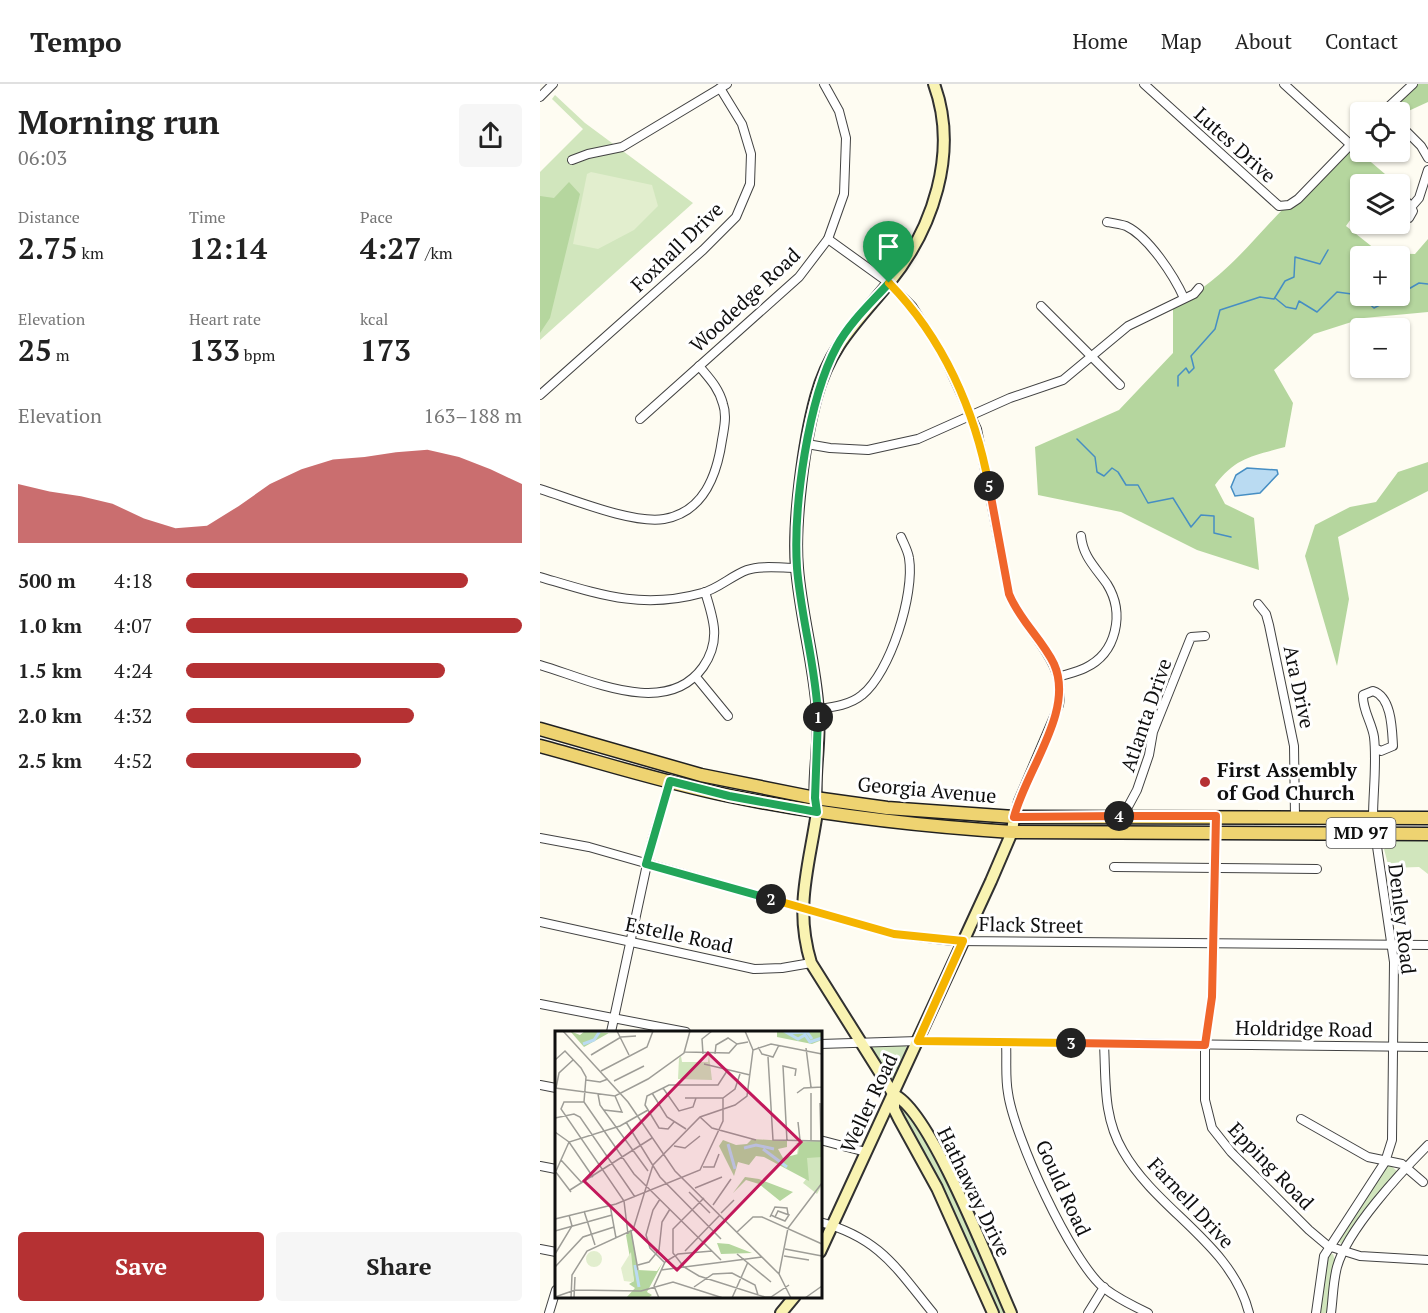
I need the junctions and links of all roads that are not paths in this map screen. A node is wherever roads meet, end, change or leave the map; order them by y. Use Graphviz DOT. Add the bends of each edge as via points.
graph roads {
  1 [pos="553,84"];
  2 [pos="824,84"];
  3 [pos="934,84"];
  4 [pos="1144,84"];
  5 [pos="1284,84"];
  6 [pos="1413,84"];
  7 [pos="724,86"];
  8 [pos="540,97"];
  9 [pos="1395,102"];
  10 [pos="1410,135"];
  11 [pos="1350,144"];
  12 [pos="1350,146"];
  13 [pos="1428,158"];
  14 [pos="573,160"];
  15 [pos="1428,170"];
  16 [pos="1412,206"];
  17 [pos="1410,216"];
  18 [pos="1107,222"];
  19 [pos="828,239"];
  20 [pos="889,283"];
  21 [pos="1199,288"];
  22 [pos="1184,298"];
  23 [pos="1041,306"];
  24 [pos="1092,357"];
  25 [pos="699,366"];
  26 [pos="1120,385"];
  27 [pos="540,394"];
  28 [pos="971,416"];
  29 [pos="640,419"];
  30 [pos="807,444"];
  31 [pos="540,489"];
  32 [pos="1081,536"];
  33 [pos="901,537"];
  34 [pos="797,568"];
  35 [pos="540,577"];
  36 [pos="705,592"];
  37 [pos="1258,604"];
  38 [pos="1205,636"];
  39 [pos="540,665"];
  40 [pos="1058,676"];
  41 [pos="696,677"];
  42 [pos="818,709"];
  43 [pos="728,716"];
  44 [pos="540,729"];
  45 [pos="540,746"];
  46 [pos="1375,748"];
  47 [pos="670,781"];
  48 [pos="815,798"];
  49 [pos="817,812"];
  50 [pos="1123,816"];
  51 [pos="1216,816"];
  52 [pos="1295,816"];
  53 [pos="1014,817"];
  54 [pos="1373,818"];
  55 [pos="1428,818"];
  56 [pos="1012,832"];
  57 [pos="1216,832"];
  58 [pos="1375,833"];
  59 [pos="1428,834"];
  60 [pos="540,837"];
  61 [pos="646,864"];
  62 [pos="1114,867"];
  63 [pos="1215,869"];
  64 [pos="1317,869"];
  65 [pos="801,908"];
  66 [pos="540,922"];
  67 [pos="629,941"];
  68 [pos="963,941"];
  69 [pos="1215,944"];
  70 [pos="1393,945"];
  71 [pos="1428,945"];
  72 [pos="811,963"];
  73 [pos="540,1004"];
  74 [pos="614,1019"];
  75 [pos="611,1031"];
  76 [pos="680,1031"];
  77 [pos="859,1041"];
  78 [pos="918,1041"];
  79 [pos="1006,1043"];
  80 [pos="822,1044"];
  81 [pos="1104,1044"];
  82 [pos="1205,1045"];
  83 [pos="1394,1046"];
  84 [pos="1428,1047"];
  85 [pos="540,1085"];
  86 [pos="555,1088"];
  87 [pos="894,1095"];
  88 [pos="1301,1119"];
  89 [pos="822,1141"];
  90 [pos="1428,1144"];
  91 [pos="866,1152"];
  92 [pos="1385,1162"];
  93 [pos="540,1166"];
  94 [pos="1407,1168"];
  95 [pos="555,1169"];
  96 [pos="1423,1182"];
  97 [pos="822,1222"];
  98 [pos="833,1225"];
  99 [pos="1328,1246"];
  100 [pos="822,1248"];
  101 [pos="540,1249"];
  102 [pos="1344,1251"];
  103 [pos="555,1252"];
  104 [pos="1428,1260"];
  105 [pos="1104,1287"];
  106 [pos="555,1293"];
  107 [pos="794,1298"];
  108 [pos="786,1312"];
  109 [pos="549,1313"];
  110 [pos="933,1313"];
  111 [pos="993,1313"];
  112 [pos="1011,1313"];
  113 [pos="1088,1313"];
  114 [pos="1148,1313"];
  115 [pos="1249,1313"];
  116 [pos="1316,1313"];
  117 [pos="1331,1313"];
  1 -- 8 [label="street"];
  2 -- 19 [label="street, Woodedge Road" via="839,111 846,138 844,194"];
  3 -- 20 [label="street, Hathaway Drive" via="945,136 940,178 916,241"];
  4 -- 12 [label="street, Lutes Drive" via="1279,206 1298,199"];
  5 -- 11 [label="street"];
  6 -- 9 [label="street"];
  7 -- 14 [label="street" via="622,147"];
  7 -- 27 [label="street, Foxhall Drive" via="751,154 750,184 736,217"];
  10 -- 13 [label="street"];
  15 -- 16 [label="street" via="1419,198"];
  16 -- 17 [label="street"];
  18 -- 22 [label="street" via="1126,226 1159,257"];
  19 -- 20 [label="street, Weller Road"];
  19 -- 25 [label="street, Woodedge Road" via="799,277"];
  20 -- 28 [label="street, Weller Road" via="912,306 932,335"];
  20 -- 30 [label="street, Hathaway Drive" via="838,345 816,397"];
  21 -- 22 [label="street"];
  22 -- 24 [label="street" via="1110,337"];
  23 -- 24 [label="street"];
  24 -- 26 [label="street"];
  24 -- 28 [label="street" via="1063,380"];
  25 -- 29 [label="street, Woodedge Road"];
  25 -- 31 [label="street" via="720,393 724,427 713,480 697,503 678,515 648,520"];
  28 -- 30 [label="street" via="918,439 888,447 852,450"];
  28 -- 40 [label="street, Weller Road" via="982,448 1009,594"];
  30 -- 34 [label="street, Hathaway Drive" via="798,517"];
  32 -- 40 [label="street" via="1084,554 1113,595 1118,615 1112,642 1099,658 1086,668"];
  33 -- 42 [label="street" via="909,558 904,608 883,672 860,697"];
  34 -- 36 [label="street" via="748,570"];
  34 -- 42 [label="street, Hathaway Drive"];
  35 -- 36 [label="street" via="616,599 642,602 674,600"];
  36 -- 41 [label="street" via="715,622 715,640"];
  37 -- 52 [label="street, Ara Drive" via="1269,625 1294,746"];
  38 -- 50 [label="street, Atlanta Drive" via="1191,636 1153,732 1137,790"];
  39 -- 41 [label="street" via="644,693 666,692"];
  40 -- 53 [label="street, Weller Road" via="1059,705"];
  41 -- 43 [label="street"];
  42 -- 48 [label="street, Hathaway Drive"];
  44 -- 48 [label="main road, Georgia Avenue / MD 97" via="701,774"];
  45 -- 47 [label="main road, Georgia Avenue / MD 97"];
  46 -- 46 [label="street" via="1363,701 1363,695 1373,690 1382,696 1388,711 1393,746 1382,751"];
  46 -- 54 [label="street"];
  47 -- 49 [label="main road, Georgia Avenue / MD 97"];
  47 -- 61 [label="street"];
  48 -- 49 [label="street, Hathaway Drive"];
  48 -- 53 [label="main road, Georgia Avenue / MD 97"];
  49 -- 56 [label="main road, Georgia Avenue / MD 97"];
  49 -- 65 [label="street, Hathaway Drive"];
  50 -- 51 [label="main road, Georgia Avenue / MD 97"];
  50 -- 53 [label="main road, Georgia Avenue / MD 97"];
  51 -- 52 [label="main road, Georgia Avenue / MD 97"];
  51 -- 57 [label="street, Epping Road"];
  52 -- 54 [label="main road, Georgia Avenue / MD 97"];
  53 -- 56 [label="street, Weller Road"];
  54 -- 55 [label="main road, Georgia Avenue / MD 97"];
  56 -- 57 [label="main road, Georgia Avenue / MD 97"];
  56 -- 68 [label="street, Weller Road"];
  57 -- 58 [label="main road, Georgia Avenue / MD 97"];
  57 -- 63 [label="street, Epping Road"];
  58 -- 59 [label="main road, Georgia Avenue / MD 97"];
  58 -- 70 [label="street, Denley Road"];
  60 -- 61 [label="street, Flack Street"];
  61 -- 65 [label="street, Flack Street"];
  61 -- 67 [label="street"];
  62 -- 63 [label="street"];
  63 -- 64 [label="street"];
  63 -- 69 [label="street, Epping Road"];
  65 -- 68 [label="street, Flack Street" via="894,934"];
  65 -- 72 [label="street, Hathaway Drive"];
  66 -- 67 [label="street, Estelle Road"];
  67 -- 72 [label="street, Estelle Road" via="754,969"];
  67 -- 74 [label="street"];
  68 -- 69 [label="street, Flack Street"];
  68 -- 78 [label="street, Weller Road"];
  69 -- 70 [label="street, Flack Street"];
  69 -- 82 [label="street, Epping Road"];
  70 -- 71 [label="street, Flack Street"];
  70 -- 83 [label="street, Denley Road"];
  72 -- 77 [label="street, Hathaway Drive"];
  73 -- 74 [label="street"];
  74 -- 75 [label="street"];
  74 -- 76 [label="street"];
  77 -- 78 [label="street, Holdridge Road"];
  77 -- 80 [label="street, Holdridge Road"];
  77 -- 87 [label="street, Hathaway Drive"];
  78 -- 79 [label="street, Holdridge Road"];
  78 -- 87 [label="street, Weller Road"];
  79 -- 81 [label="street, Holdridge Road"];
  79 -- 105 [label="street, Gould Road" via="1007,1091 1016,1124 1067,1241"];
  81 -- 82 [label="street, Holdridge Road"];
  81 -- 115 [label="street, Farnell Drive" via="1107,1112 1123,1151 1143,1181 1226,1264 1241,1286"];
  82 -- 83 [label="street, Holdridge Road"];
  82 -- 99 [label="street, Epping Road" via="1205,1100 1212,1128 1231,1152"];
  83 -- 84 [label="street, Holdridge Road"];
  83 -- 92 [label="street, Denley Road" via="1392,1140"];
  85 -- 86 [label="street"];
  87 -- 91 [label="street, Weller Road"];
  87 -- 111 [label="street, Hathaway Drive" via="899,1119 937,1188"];
  87 -- 112 [label="street, Hathaway Drive" via="908,1104 939,1154"];
  88 -- 92 [label="street" via="1368,1157"];
  89 -- 91 [label="street"];
  90 -- 94 [label="street"];
  91 -- 98 [label="street, Weller Road"];
  92 -- 94 [label="street"];
  92 -- 99 [label="street, Denley Road"];
  93 -- 95 [label="street"];
  94 -- 96 [label="street"];
  94 -- 102 [label="street"];
  97 -- 98 [label="street"];
  98 -- 100 [label="street, Weller Road"];
  98 -- 110 [label="street" via="857,1235 886,1256"];
  99 -- 102 [label="street, Epping Road"];
  99 -- 116 [label="street, Denley Road"];
  101 -- 103 [label="street"];
  102 -- 104 [label="street, Epping Road" via="1360,1256"];
  102 -- 117 [label="street" via="1337,1266"];
  105 -- 113 [label="street"];
  105 -- 114 [label="street, Gould Road"];
  106 -- 109 [label="street"];
  107 -- 108 [label="street"];
}
